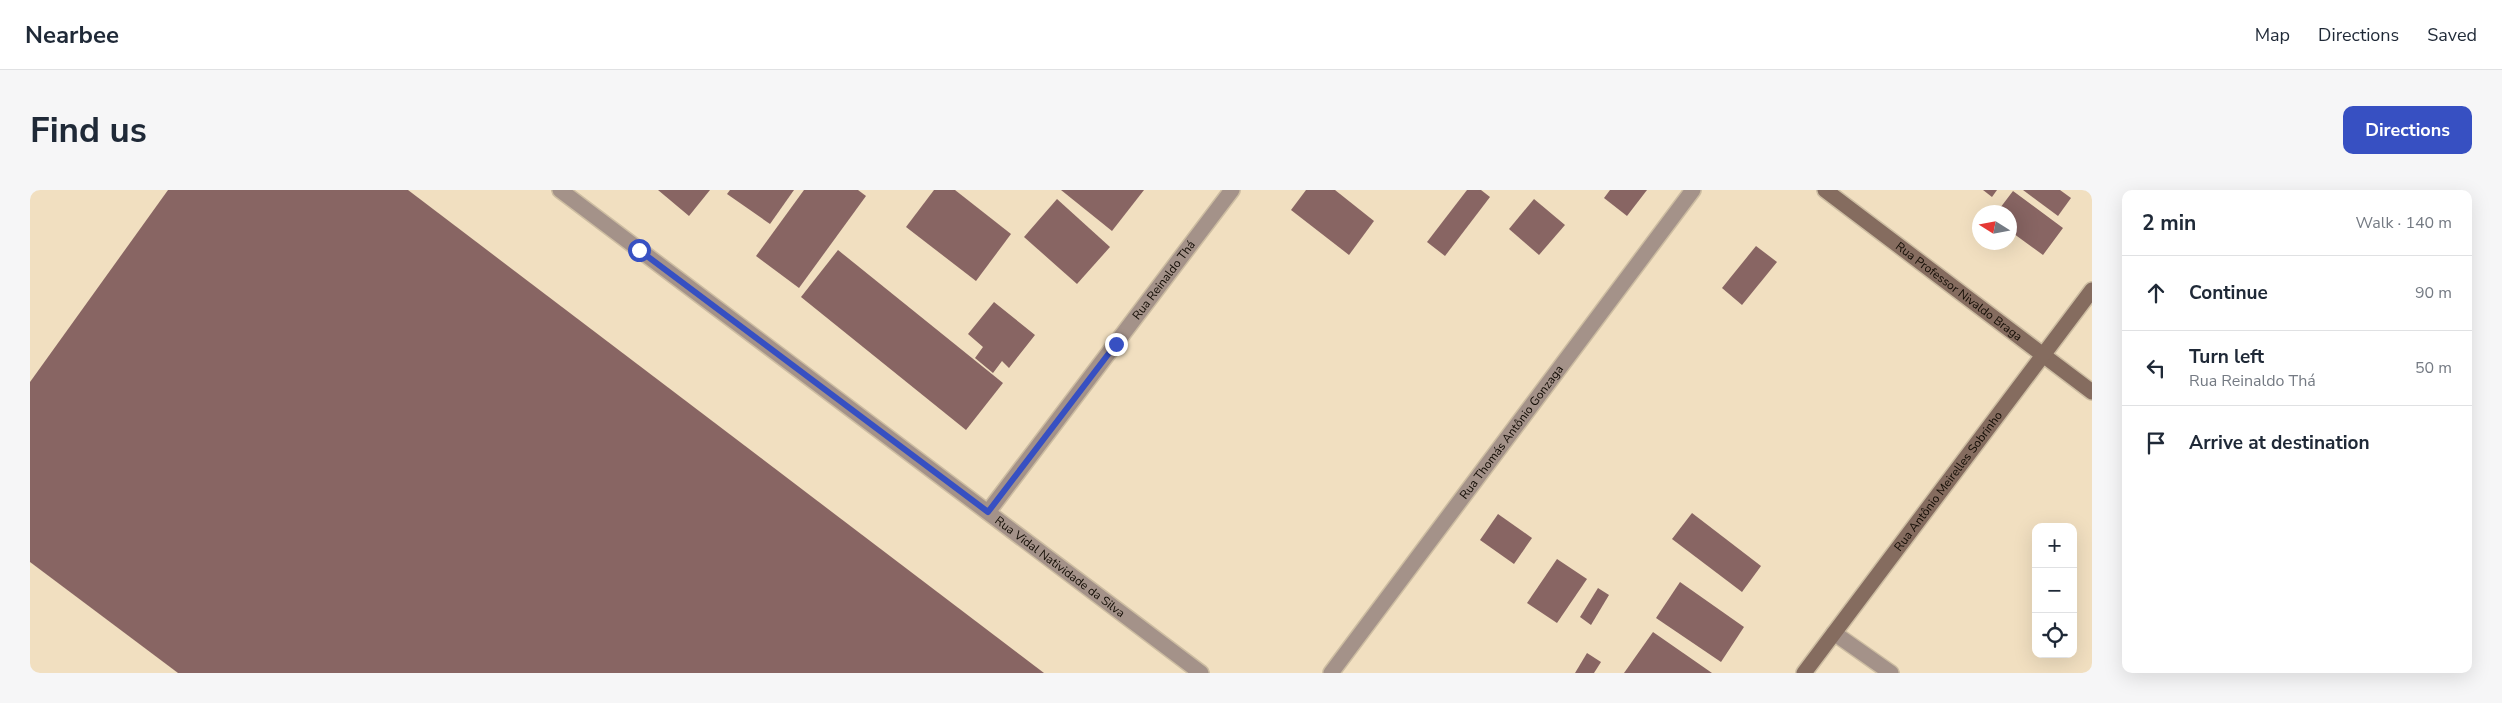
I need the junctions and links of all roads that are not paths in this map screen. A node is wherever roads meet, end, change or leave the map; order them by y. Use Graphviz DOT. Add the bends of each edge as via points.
graph roads {
  1 [pos="560,190"];
  2 [pos="1232,190"];
  3 [pos="1693,190"];
  4 [pos="1825,190"];
  5 [pos="2092,290"];
  6 [pos="2043,355"];
  7 [pos="2092,392"];
  8 [pos="988,512"];
  9 [pos="1834,633"];
  10 [pos="1200,673"];
  11 [pos="1331,673"];
  12 [pos="1804,673"];
  13 [pos="1891,673"];
  1 -- 8 [label="street, Rua Vidal Natividade da Silva"];
  2 -- 8 [label="street, Rua Reinaldo Thá"];
  3 -- 11 [label="street, Rua Thomás Antônio Gonzaga"];
  4 -- 6 [label="street, Rua Professor Nivaldo Braga"];
  5 -- 6 [label="street, Rua Antônio Meirelles Sobrinho"];
  6 -- 7 [label="street, Rua Professor Nivaldo Braga"];
  6 -- 9 [label="street, Rua Antônio Meirelles Sobrinho"];
  8 -- 10 [label="street, Rua Vidal Natividade da Silva"];
  9 -- 12 [label="street, Rua Antônio Meirelles Sobrinho"];
  9 -- 13 [label="street"];
}
